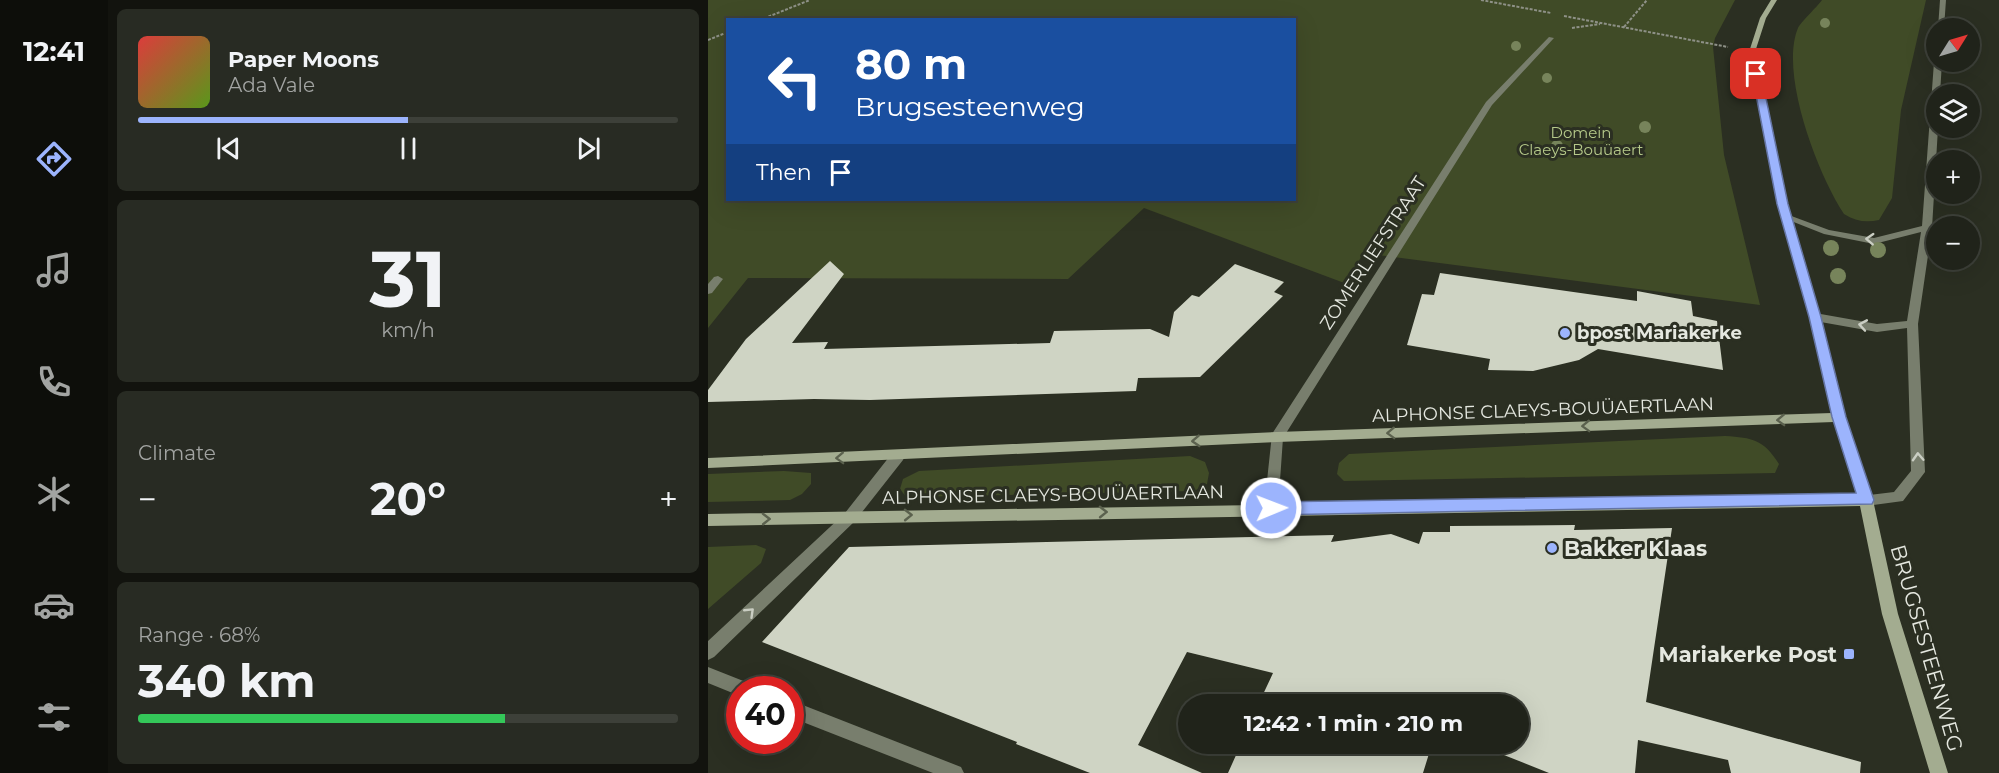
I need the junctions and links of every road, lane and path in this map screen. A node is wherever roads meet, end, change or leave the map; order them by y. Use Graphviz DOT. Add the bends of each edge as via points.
graph roads {
  1 [pos="810,0"];
  2 [pos="1481,0"];
  3 [pos="1647,0"];
  4 [pos="1774,0"];
  5 [pos="1943,0"];
  6 [pos="1551,13"];
  7 [pos="1562,15"];
  8 [pos="765,18"];
  9 [pos="1942,18"];
  10 [pos="1624,27"];
  11 [pos="726,33"];
  12 [pos="1551,38"];
  13 [pos="708,40"];
  14 [pos="1752,52"];
  15 [pos="1937,72"];
  16 [pos="1928,216"];
  17 [pos="1786,217"];
  18 [pos="1926,228"];
  19 [pos="1926,234"];
  20 [pos="718,279"];
  21 [pos="708,291"];
  22 [pos="1815,317"];
  23 [pos="1912,324"];
  24 [pos="1839,417"];
  25 [pos="1277,437"];
  26 [pos="898,456"];
  27 [pos="708,463"];
  28 [pos="1866,500"];
  29 [pos="1271,508"];
  30 [pos="850,517"];
  31 [pos="708,520"];
  32 [pos="708,652"];
  33 [pos="708,675"];
  34 [pos="726,682"];
  35 [pos="804,714"];
  36 [pos="955,773"];
  37 [pos="1939,773"];
  1 -- 8 [label="path"];
  2 -- 6 [label="path"];
  3 -- 10 [label="path"];
  4 -- 14 [label="street, BRUGSESTEENWEG" via="1763,18"];
  5 -- 9 [label="street"];
  7 -- 10 [label="path"];
  10 -- 14 [label="path"];
  11 -- 13 [label="path"];
  12 -- 25 [label="street, ZOMERLIEFSTRAAT" via="1490,104"];
  14 -- 17 [label="street, BRUGSESTEENWEG"];
  15 -- 16 [label="street"];
  18 -- 17 [label="street, one-way" via="1874,241 1827,232"];
  17 -- 22 [label="street, BRUGSESTEENWEG"];
  19 -- 23 [label="street"];
  20 -- 21 [label="street"];
  23 -- 22 [label="street, one-way" via="1877,328"];
  22 -- 24 [label="street, BRUGSESTEENWEG"];
  28 -- 23 [label="street, one-way" via="1898,497 1918,472"];
  24 -- 25 [label="street, ALPHONSE CLAEYS-BOUÜAERTLAAN, one-way"];
  24 -- 28 [label="street, BRUGSESTEENWEG"];
  25 -- 26 [label="street, ALPHONSE CLAEYS-BOUÜAERTLAAN, one-way"];
  25 -- 29 [label="street, ZOMERLIEFSTRAAT"];
  26 -- 27 [label="street, ALPHONSE CLAEYS-BOUÜAERTLAAN, one-way"];
  26 -- 30 [label="street"];
  28 -- 29 [label="street, ALPHONSE CLAEYS-BOUÜAERTLAAN"];
  28 -- 37 [label="street, BRUGSESTEENWEG" via="1890,614"];
  30 -- 29 [label="street, ALPHONSE CLAEYS-BOUÜAERTLAAN, one-way"];
  31 -- 30 [label="street, ALPHONSE CLAEYS-BOUÜAERTLAAN, one-way"];
  32 -- 30 [label="street, one-way"];
  33 -- 34 [label="street"];
  35 -- 36 [label="street"];
}
